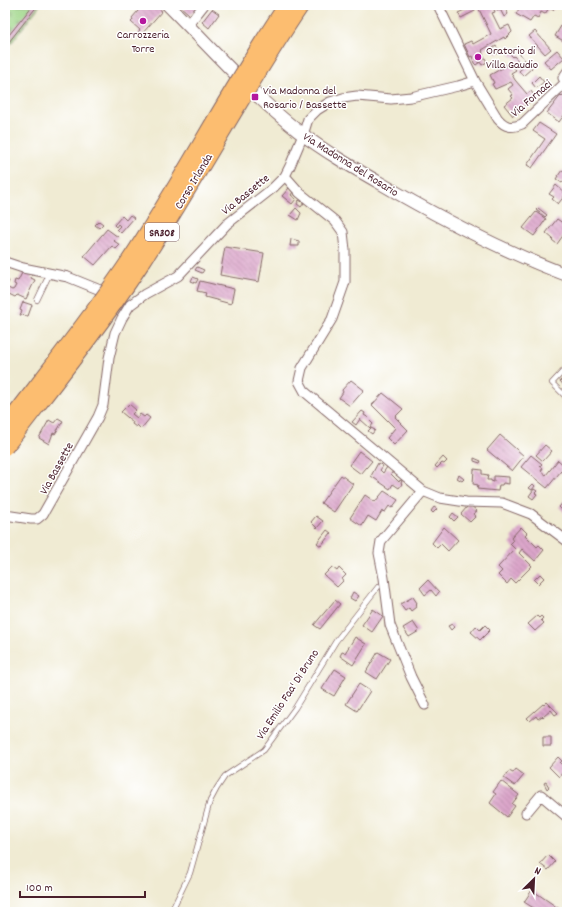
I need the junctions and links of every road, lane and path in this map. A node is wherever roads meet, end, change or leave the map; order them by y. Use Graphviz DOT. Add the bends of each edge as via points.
graph roads {
  1 [pos="168,5"];
  2 [pos="204,5"];
  3 [pos="288,5"];
  4 [pos="301,5"];
  5 [pos="438,5"];
  6 [pos="188,24"];
  7 [pos="567,72"];
  8 [pos="475,81"];
  9 [pos="566,84"];
  10 [pos="303,135"];
  11 [pos="285,176"];
  12 [pos="5,262"];
  13 [pos="50,273"];
  14 [pos="567,275"];
  15 [pos="37,300"];
  16 [pos="130,305"];
  17 [pos="567,367"];
  18 [pos="567,398"];
  19 [pos="5,428"];
  20 [pos="5,447"];
  21 [pos="423,491"];
  22 [pos="5,515"];
  23 [pos="567,541"];
  24 [pos="384,578"];
  25 [pos="378,587"];
  26 [pos="425,705"];
  27 [pos="526,813"];
  28 [pos="567,817"];
  29 [pos="171,912"];
  1 -- 6 [label="street, Via Madonna del Rosario"];
  2 -- 6 [label="street"];
  3 -- 19 [label="highway, Corso Irlanda / SR308, bridge" via="267,34 129,261"];
  4 -- 20 [label="highway, Corso Irlanda / SR308, bridge" via="139,267"];
  5 -- 8 [label="street, Via Fornaci"];
  6 -- 10 [label="street, Via Madonna del Rosario" via="265,102"];
  7 -- 9 [label="street, Via Fornaci" via="564,78"];
  8 -- 9 [label="street, Via Fornaci" via="498,119 508,127 522,124"];
  8 -- 10 [label="street, Via Bassette" via="411,97 390,99 357,96 330,102 308,119"];
  10 -- 11 [label="street, Via Bassette"];
  10 -- 14 [label="street, Via Madonna del Rosario" via="407,199 479,237"];
  11 -- 16 [label="street, Via Bassette" via="227,224 178,276"];
  11 -- 21 [label="street" via="300,193 335,221 343,232 345,250 345,282 332,319 302,368 299,381 305,392"];
  12 -- 13 [label="street"];
  13 -- 15 [label="lane"];
  13 -- 16 [label="street" via="100,289"];
  16 -- 22 [label="street, Via Bassette" via="115,333 103,405 98,418 50,503 37,519"];
  17 -- 18 [label="lane" via="552,382"];
  21 -- 23 [label="street" via="440,498 466,502 502,503 531,514"];
  21 -- 24 [label="street" via="381,541 379,553"];
  24 -- 25 [label="street, Via Emilio Faa' Di Bruno"];
  24 -- 26 [label="street" via="390,624"];
  25 -- 29 [label="lane, Via Emilio Faa' Di Bruno" via="336,641 295,708 264,750 225,776 217,788 210,801 190,873"];
  27 -- 28 [label="street" via="541,795"];
}
